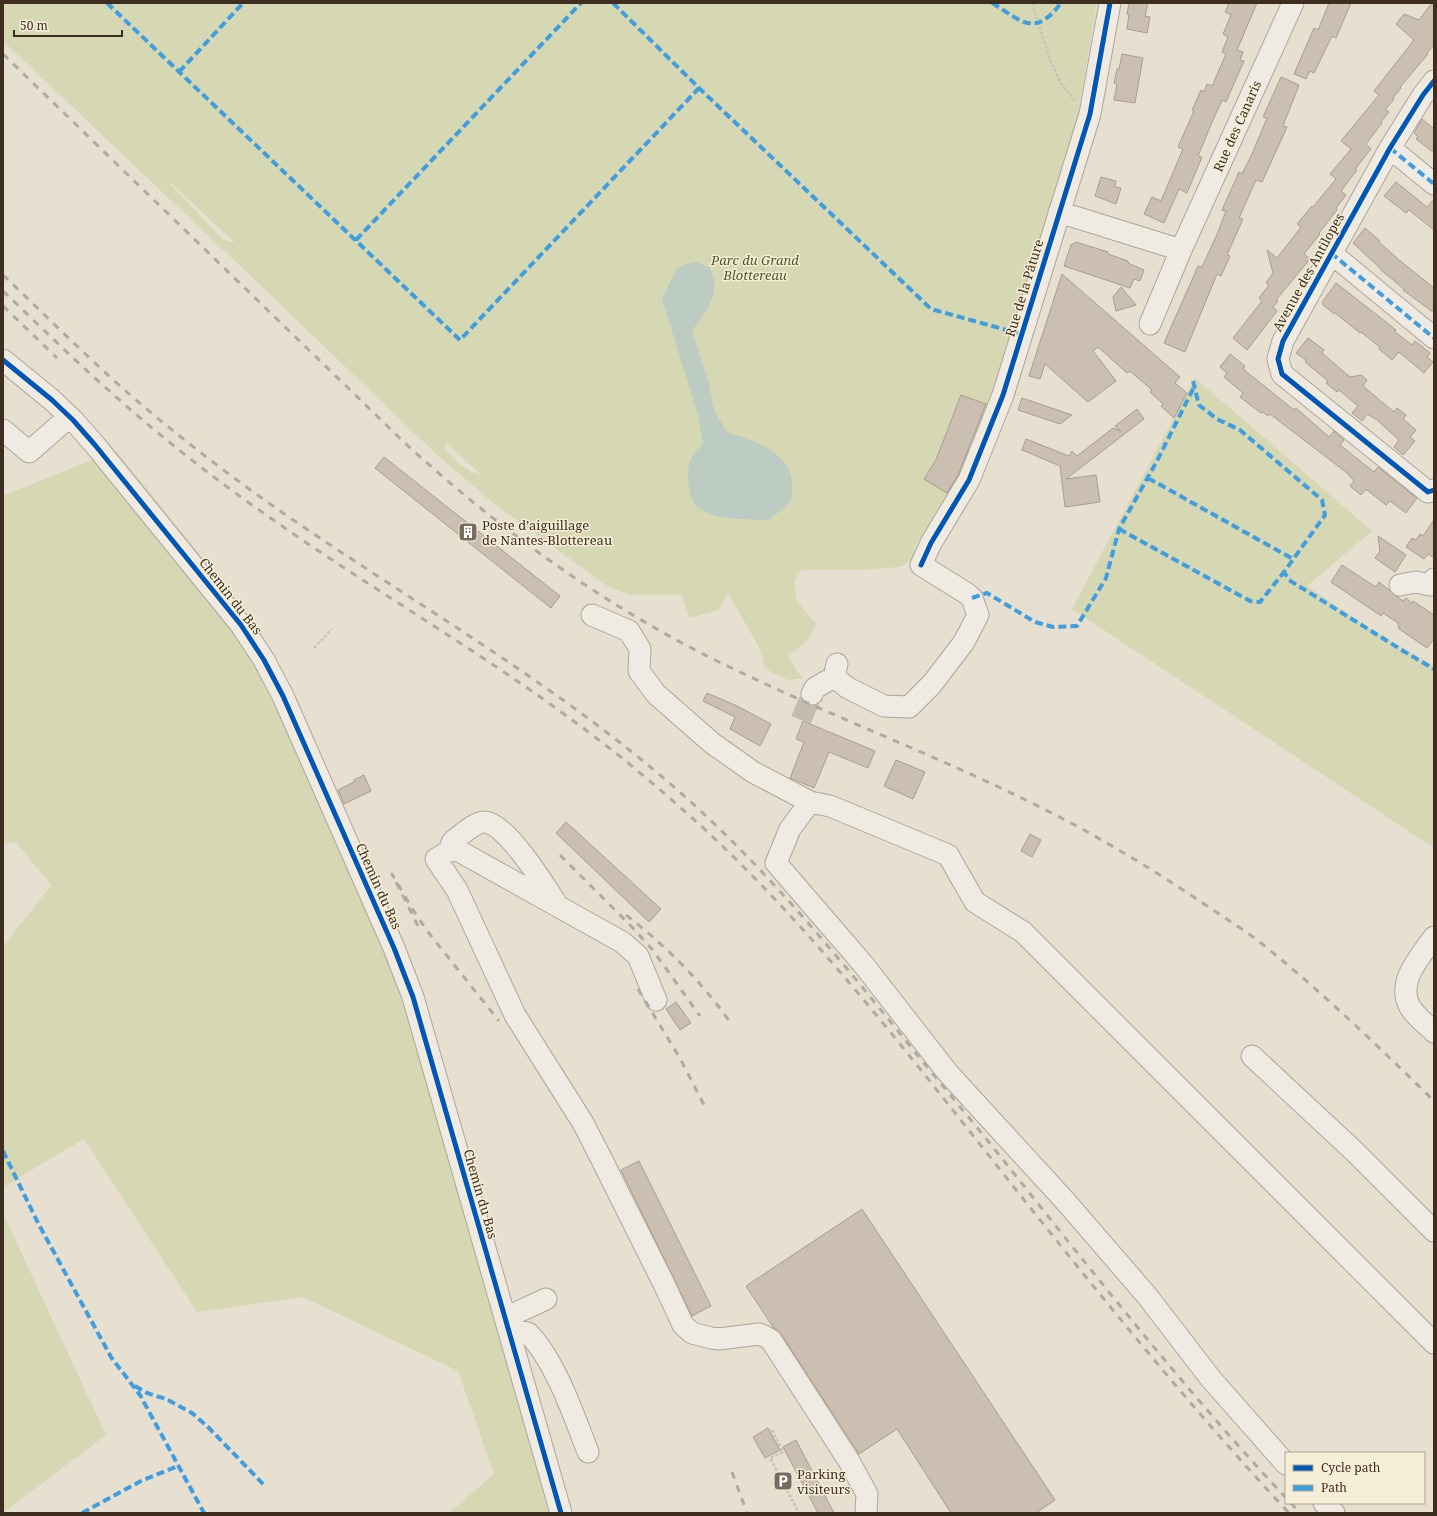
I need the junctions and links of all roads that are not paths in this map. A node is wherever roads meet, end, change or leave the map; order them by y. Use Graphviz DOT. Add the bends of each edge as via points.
graph roads {
  1 [pos="1110,3"];
  2 [pos="1293,3"];
  3 [pos="1434,81"];
  4 [pos="1390,148"];
  5 [pos="1434,184"];
  6 [pos="1059,212"];
  7 [pos="1181,250"];
  8 [pos="1331,253"];
  9 [pos="1150,324"];
  10 [pos="1434,338"];
  11 [pos="3,360"];
  12 [pos="70,417"];
  13 [pos="3,430"];
  14 [pos="1434,490"];
  15 [pos="1433,584"];
  16 [pos="1400,585"];
  17 [pos="592,615"];
  18 [pos="812,694"];
  19 [pos="810,802"];
  20 [pos="453,850"];
  21 [pos="557,905"];
  22 [pos="1434,937"];
  23 [pos="656,1000"];
  24 [pos="1434,1032"];
  25 [pos="1252,1056"];
  26 [pos="1434,1231"];
  27 [pos="546,1300"];
  28 [pos="508,1326"];
  29 [pos="1434,1343"];
  30 [pos="588,1452"];
  31 [pos="1285,1463"];
  32 [pos="1325,1504"];
  33 [pos="561,1513"];
  34 [pos="866,1513"];
  35 [pos="1334,1513"];
  1 -- 6 [label="street, Rue de la Pâture" via="1090,114"];
  2 -- 7 [label="street, Rue des Canaris"];
  3 -- 4 [label="street, Avenue des Antilopes"];
  4 -- 5 [label="street"];
  4 -- 8 [label="street, Avenue des Antilopes"];
  6 -- 7 [label="street"];
  6 -- 18 [label="street, Rue de la Pâture" via="1003,395 969,480 931,543 921,565 972,598 978,615 964,642 932,684 909,707 884,706 848,688 835,671 815,688"];
  7 -- 9 [label="street, Rue des Canaris"];
  8 -- 10 [label="street"];
  8 -- 14 [label="street, Avenue des Antilopes" via="1283,341 1278,359 1282,374 1428,492"];
  11 -- 12 [label="street, Chemin du Bas"];
  12 -- 13 [label="street" via="29,452"];
  12 -- 28 [label="street, Chemin du Bas" via="241,625 284,696 413,997"];
  15 -- 16 [label="street" via="1416,582"];
  17 -- 19 [label="street" via="629,631 640,649 639,671 656,694 707,738 753,772"];
  19 -- 29 [label="street" via="830,806 948,855 975,902 1023,932"];
  19 -- 31 [label="street" via="790,829 776,864 863,964 948,1073 1098,1238 1148,1297 1211,1379"];
  20 -- 21 [label="street"];
  20 -- 21 [label="street" via="453,841 477,824 492,824 528,859"];
  20 -- 34 [label="street" via="436,859 457,890 515,1015 582,1122 683,1325 692,1333 711,1338 759,1334 771,1340 849,1461 867,1494"];
  21 -- 23 [label="street" via="630,947 638,956"];
  22 -- 24 [label="street" via="1406,984 1406,996 1410,1006"];
  25 -- 26 [label="street"];
  27 -- 28 [label="street"];
  28 -- 30 [label="street" via="528,1333 541,1350 566,1395"];
  28 -- 33 [label="street, Chemin du Bas"];
  32 -- 35 [label="street"];
}
